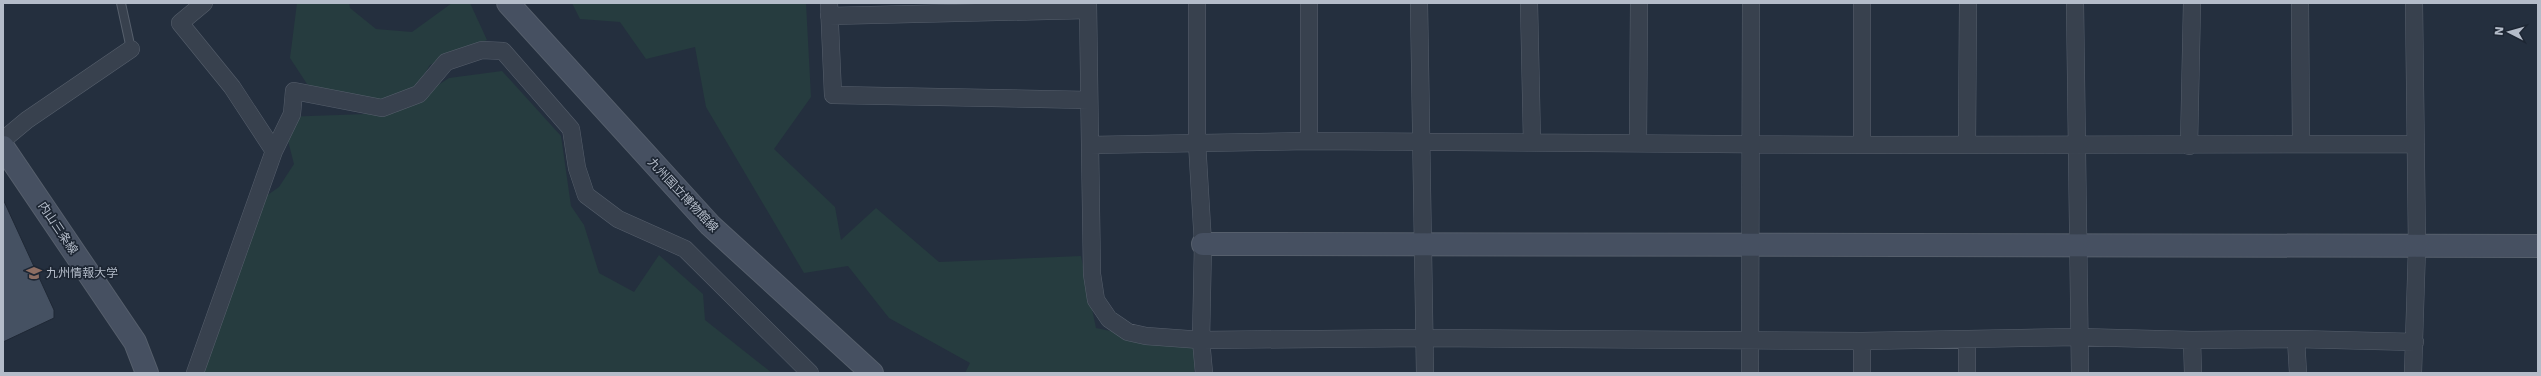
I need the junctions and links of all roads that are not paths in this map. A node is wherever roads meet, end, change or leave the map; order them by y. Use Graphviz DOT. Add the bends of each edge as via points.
graph roads {
  1 [pos="121,3"];
  2 [pos="204,3"];
  3 [pos="508,3"];
  4 [pos="1197,3"];
  5 [pos="1309,3"];
  6 [pos="1419,3"];
  7 [pos="1530,3"];
  8 [pos="1639,3"];
  9 [pos="1751,3"];
  10 [pos="1862,3"];
  11 [pos="1968,3"];
  12 [pos="2075,3"];
  13 [pos="2192,3"];
  14 [pos="2300,3"];
  15 [pos="2414,3"];
  16 [pos="1088,7"];
  17 [pos="829,10"];
  18 [pos="131,49"];
  19 [pos="1089,100"];
  20 [pos="3,140"];
  21 [pos="1309,141"];
  22 [pos="1197,142"];
  23 [pos="1421,142"];
  24 [pos="1532,142"];
  25 [pos="1638,143"];
  26 [pos="1751,143"];
  27 [pos="2076,143"];
  28 [pos="2301,144"];
  29 [pos="2416,144"];
  30 [pos="1090,145"];
  31 [pos="1862,145"];
  32 [pos="1967,145"];
  33 [pos="2190,146"];
  34 [pos="3,147"];
  35 [pos="274,151"];
  36 [pos="1203,244"];
  37 [pos="1423,244"];
  38 [pos="2077,245"];
  39 [pos="1750,246"];
  40 [pos="2538,246"];
  41 [pos="2417,247"];
  42 [pos="2079,337"];
  43 [pos="1425,338"];
  44 [pos="1750,339"];
  45 [pos="2296,339"];
  46 [pos="1201,340"];
  47 [pos="1966,340"];
  48 [pos="2192,340"];
  49 [pos="1862,341"];
  50 [pos="2415,342"];
  51 [pos="147,373"];
  52 [pos="195,373"];
  53 [pos="810,373"];
  54 [pos="872,373"];
  55 [pos="1204,373"];
  56 [pos="1425,373"];
  57 [pos="1750,373"];
  58 [pos="1862,373"];
  59 [pos="1967,373"];
  60 [pos="2080,373"];
  61 [pos="2193,373"];
  62 [pos="2298,373"];
  63 [pos="2413,373"];
  1 -- 18 [label="lane"];
  2 -- 35 [label="street" via="180,23 232,87"];
  3 -- 54 [label="street, 九州国立博物館線" via="710,226"];
  4 -- 22 [label="street"];
  5 -- 21 [label="street"];
  6 -- 23 [label="street"];
  7 -- 24 [label="street"];
  8 -- 25 [label="street"];
  9 -- 26 [label="street"];
  10 -- 31 [label="street"];
  11 -- 32 [label="street"];
  12 -- 27 [label="street"];
  13 -- 33 [label="street"];
  14 -- 28 [label="street"];
  15 -- 29 [label="street"];
  16 -- 17 [label="street"];
  16 -- 19 [label="street"];
  17 -- 19 [label="street" via="833,96"];
  18 -- 20 [label="street" via="27,120"];
  19 -- 30 [label="street"];
  21 -- 22 [label="street"];
  21 -- 23 [label="street"];
  22 -- 30 [label="street"];
  22 -- 36 [label="street"];
  23 -- 24 [label="street"];
  23 -- 37 [label="street"];
  24 -- 25 [label="street"];
  25 -- 26 [label="street"];
  26 -- 31 [label="street"];
  26 -- 39 [label="street"];
  27 -- 32 [label="street"];
  27 -- 33 [label="street"];
  27 -- 38 [label="street"];
  28 -- 29 [label="street"];
  28 -- 33 [label="street"];
  29 -- 41 [label="street"];
  30 -- 46 [label="street" via="1092,274 1096,300 1109,319 1128,332 1146,336"];
  31 -- 32 [label="street"];
  34 -- 51 [label="street, 内山三条線" via="135,342"];
  35 -- 52 [label="street"];
  35 -- 53 [label="street" via="292,114 294,91 382,108 419,94 446,62 482,50 503,52 570,130 577,168 586,194 618,219 685,249"];
  36 -- 37 [label="street"];
  36 -- 46 [label="street"];
  37 -- 39 [label="street"];
  37 -- 43 [label="street"];
  38 -- 39 [label="street"];
  38 -- 41 [label="street"];
  38 -- 42 [label="street"];
  39 -- 44 [label="street"];
  40 -- 41 [label="street"];
  41 -- 50 [label="street"];
  42 -- 47 [label="street"];
  42 -- 48 [label="street"];
  42 -- 60 [label="street"];
  43 -- 44 [label="street"];
  43 -- 46 [label="street"];
  43 -- 56 [label="street"];
  44 -- 49 [label="street"];
  44 -- 57 [label="street"];
  45 -- 48 [label="street"];
  45 -- 50 [label="street"];
  45 -- 62 [label="street"];
  46 -- 55 [label="street"];
  47 -- 49 [label="street"];
  47 -- 59 [label="street"];
  48 -- 61 [label="street"];
  49 -- 58 [label="street"];
  50 -- 63 [label="street"];
}
